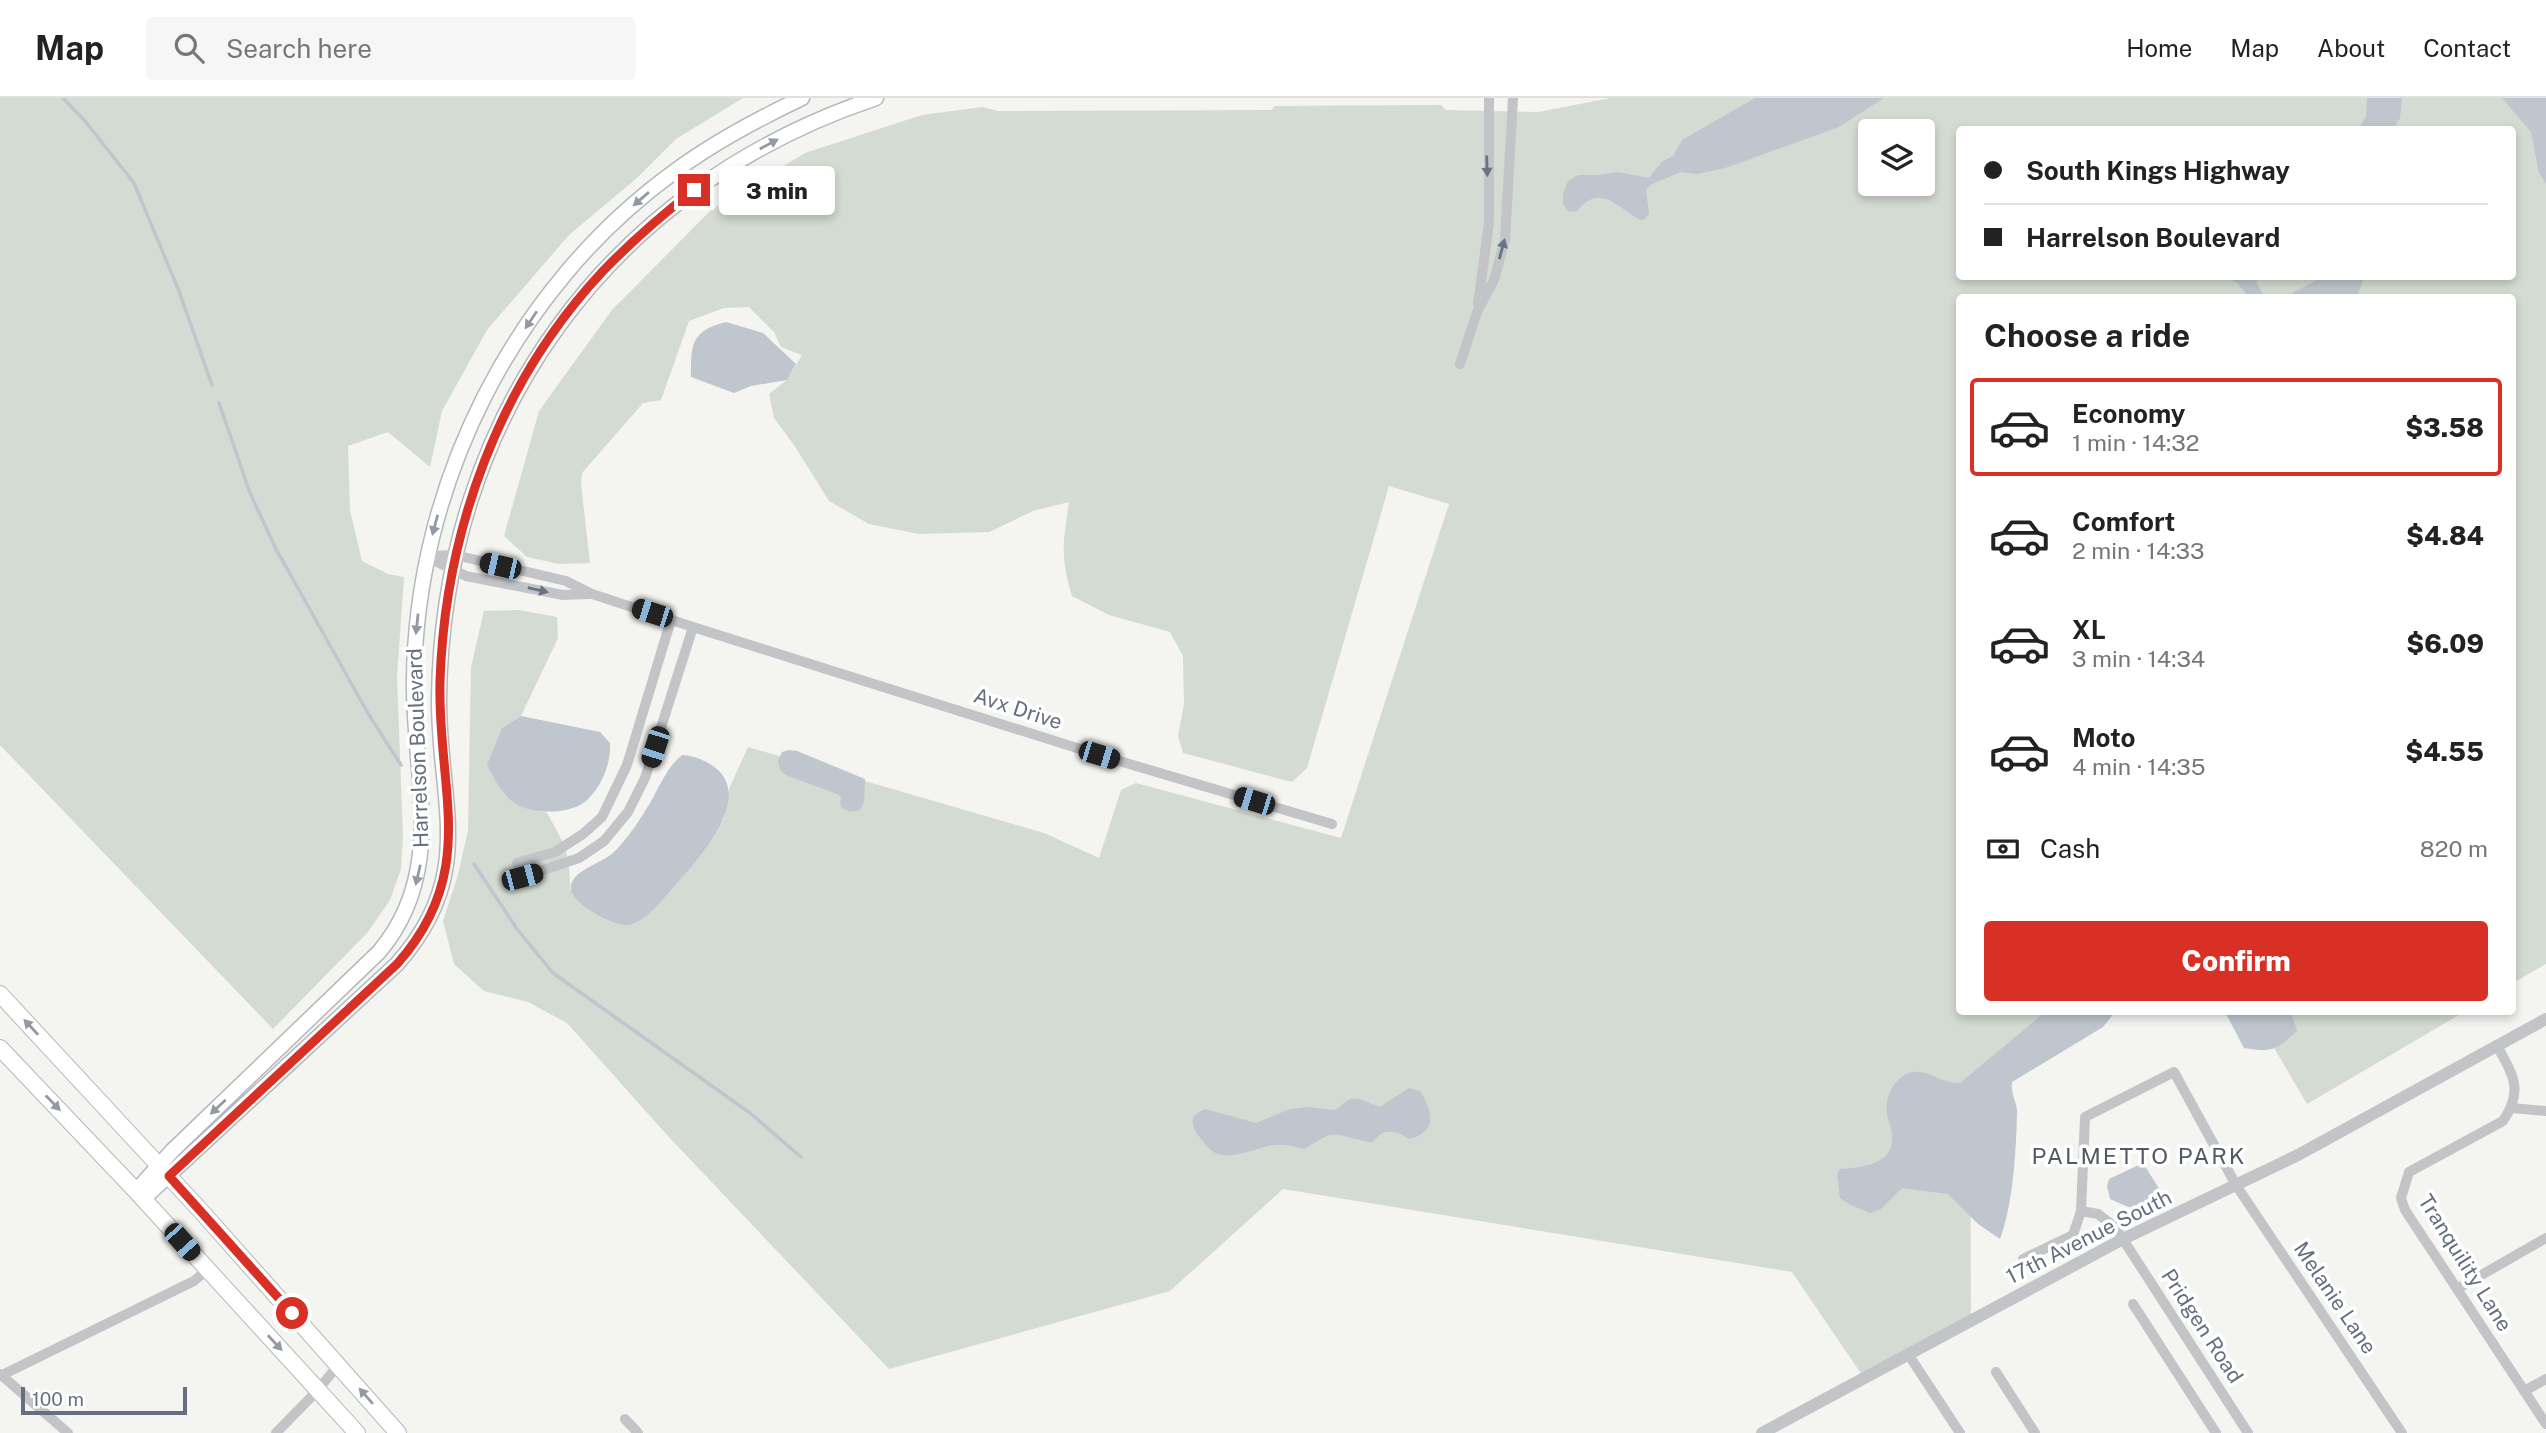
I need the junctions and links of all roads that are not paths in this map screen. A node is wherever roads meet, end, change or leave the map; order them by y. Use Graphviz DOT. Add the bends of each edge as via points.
graph roads {
  1 [pos="802,98"];
  2 [pos="876,98"];
  3 [pos="1489,98"];
  4 [pos="1513,98"];
  5 [pos="1477,312"];
  6 [pos="1460,364"];
  7 [pos="455,555"];
  8 [pos="427,556"];
  9 [pos="452,570"];
  10 [pos="592,594"];
  11 [pos="671,620"];
  12 [pos="693,627"];
  13 [pos="629,761"];
  14 [pos="648,767"];
  15 [pos="1332,824"];
  16 [pos="517,863"];
  17 [pos="522,877"];
  18 [pos="0,994"];
  19 [pos="2546,1019"];
  20 [pos="2497,1045"];
  21 [pos="0,1048"];
  22 [pos="2512,1108"];
  23 [pos="2546,1111"];
  24 [pos="164,1171"];
  25 [pos="2236,1185"];
  26 [pos="140,1195"];
  27 [pos="2081,1211"];
  28 [pos="2546,1238"];
  29 [pos="2123,1239"];
  30 [pos="2023,1259"];
  31 [pos="207,1270"];
  32 [pos="2457,1289"];
  33 [pos="2133,1304"];
  34 [pos="1908,1354"];
  35 [pos="338,1365"];
  36 [pos="1996,1372"];
  37 [pos="1,1375"];
  38 [pos="2546,1379"];
  39 [pos="318,1390"];
  40 [pos="2524,1391"];
  41 [pos="625,1419"];
  42 [pos="2546,1424"];
  43 [pos="68,1433"];
  44 [pos="276,1433"];
  45 [pos="357,1433"];
  46 [pos="398,1433"];
  47 [pos="638,1433"];
  48 [pos="1762,1433"];
  49 [pos="1960,1433"];
  50 [pos="2035,1433"];
  51 [pos="2216,1433"];
  52 [pos="2248,1433"];
  53 [pos="2402,1433"];
  1 -- 8 [label="main road, Harrelson Boulevard, one-way" via="740,129 673,172 619,218 540,306 508,353 476,414 452,469"];
  7 -- 2 [label="main road, Harrelson Boulevard, one-way" via="476,482 525,376 601,273 659,218 720,172 777,139"];
  3 -- 5 [label="street, one-way" via="1488,233"];
  5 -- 4 [label="street, one-way" via="1494,280 1505,240"];
  5 -- 6 [label="street"];
  7 -- 8 [label="street, Avx Drive"];
  7 -- 9 [label="main road, Harrelson Boulevard"];
  7 -- 10 [label="street, Avx Drive" via="566,581"];
  8 -- 9 [label="street"];
  8 -- 24 [label="main road, Harrelson Boulevard, one-way" via="414,680 422,845 416,885 404,917 379,952"];
  9 -- 10 [label="street, one-way" via="562,595"];
  9 -- 24 [label="main road, Harrelson Boulevard" via="439,699 448,853 432,913 397,964"];
  10 -- 11 [label="street, Avx Drive"];
  11 -- 12 [label="street, Avx Drive"];
  11 -- 13 [label="street"];
  12 -- 14 [label="street"];
  12 -- 15 [label="street, Avx Drive"];
  13 -- 14 [label="street"];
  13 -- 16 [label="street" via="602,817 555,852"];
  14 -- 17 [label="street" via="628,812 604,841 579,858"];
  24 -- 18 [label="main road, one-way"];
  19 -- 20 [label="street, 17th Avenue South"];
  20 -- 22 [label="street" via="2512,1074 2516,1092"];
  20 -- 25 [label="street, 17th Avenue South"];
  21 -- 26 [label="main road, one-way"];
  22 -- 23 [label="street"];
  22 -- 32 [label="street, Tranquility Lane" via="2503,1121 2409,1172 2404,1182 2401,1198 2405,1210"];
  24 -- 26 [label="main road, Harrelson Boulevard"];
  24 -- 35 [label="main road"];
  25 -- 27 [label="street, Melanie Lane" via="2174,1072 2085,1117"];
  25 -- 29 [label="street, 17th Avenue South"];
  25 -- 53 [label="street, Melanie Lane"];
  26 -- 31 [label="main road"];
  27 -- 29 [label="street, Pridgen Road" via="2098,1214"];
  27 -- 30 [label="street" via="2073,1235"];
  28 -- 32 [label="street"];
  29 -- 34 [label="street, 17th Avenue South"];
  29 -- 52 [label="street, Pridgen Road"];
  31 -- 37 [label="street" via="194,1281"];
  31 -- 39 [label="main road, one-way"];
  32 -- 40 [label="street, Tranquility Lane"];
  33 -- 51 [label="street"];
  34 -- 48 [label="street, 17th Avenue South"];
  34 -- 49 [label="street"];
  35 -- 39 [label="street"];
  46 -- 35 [label="main road, one-way"];
  36 -- 50 [label="street"];
  37 -- 43 [label="street"];
  38 -- 40 [label="street"];
  39 -- 44 [label="street"];
  39 -- 45 [label="main road"];
  40 -- 42 [label="street, Tranquility Lane"];
  41 -- 47 [label="street"];
}
